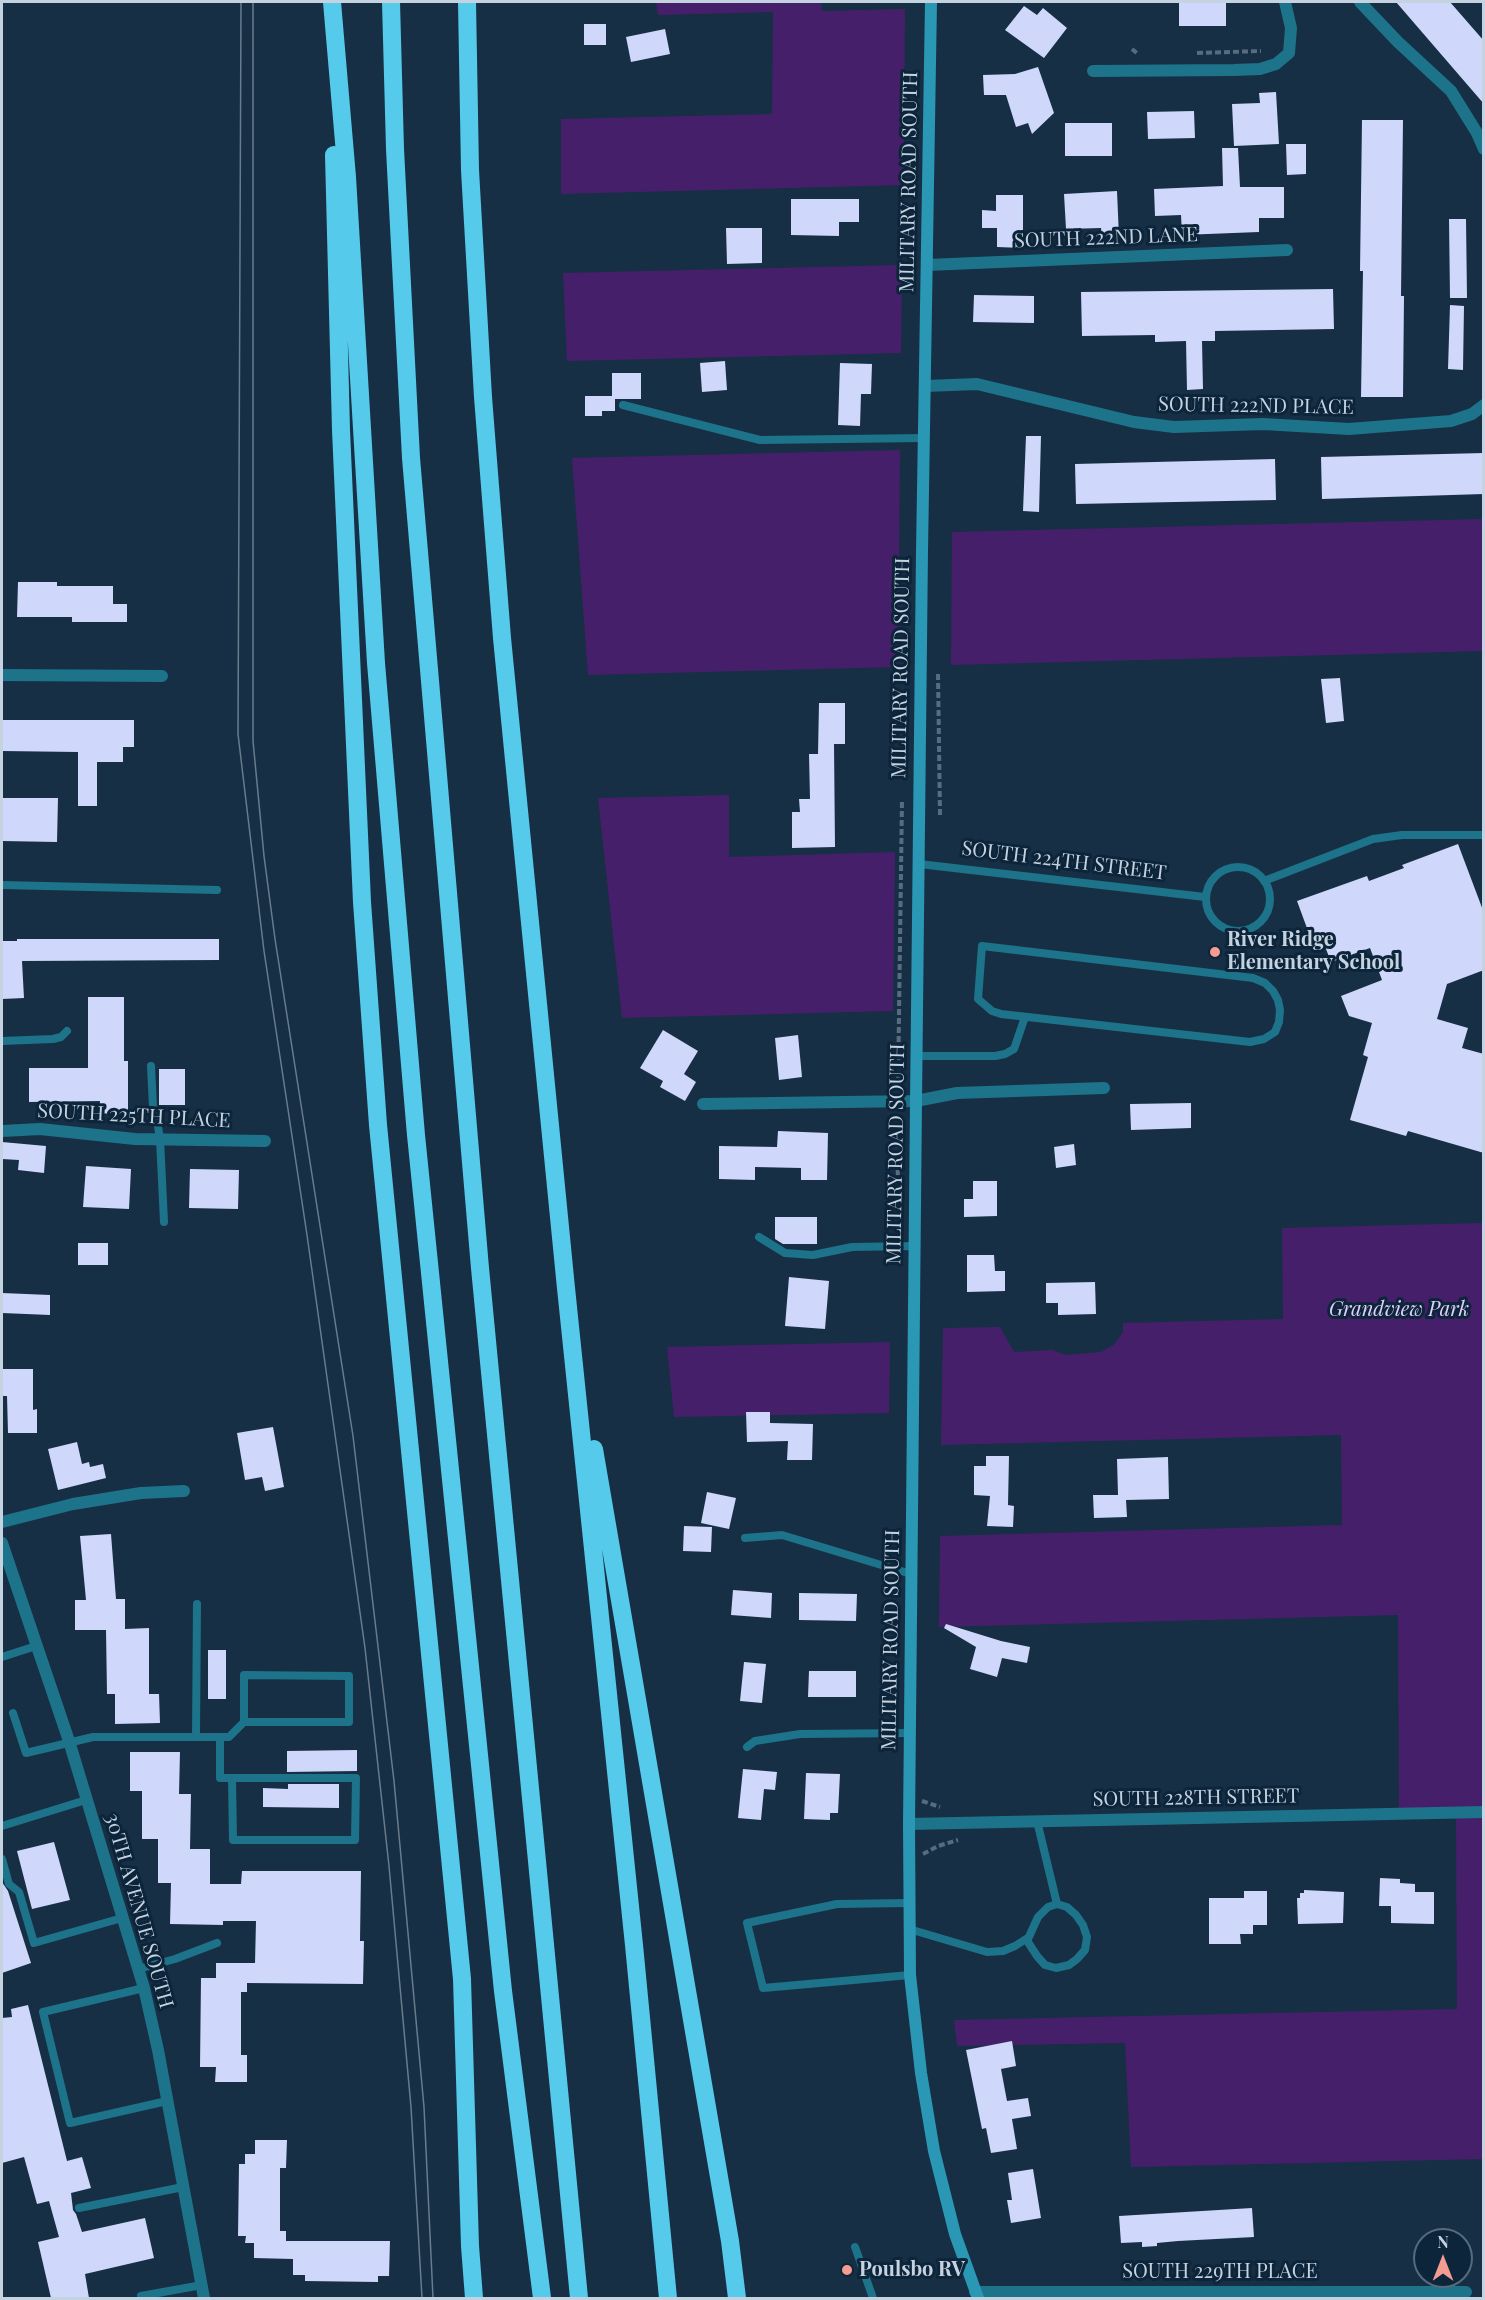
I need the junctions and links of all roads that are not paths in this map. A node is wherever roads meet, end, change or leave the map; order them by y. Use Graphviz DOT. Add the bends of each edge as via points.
graph roads {
  1 [pos="331,2"];
  2 [pos="391,2"];
  3 [pos="468,2"];
  4 [pos="931,2"];
  5 [pos="1285,2"];
  6 [pos="1360,2"];
  7 [pos="1093,71"];
  8 [pos="1484,149"];
  9 [pos="1287,250"];
  10 [pos="927,265"];
  11 [pos="925,386"];
  12 [pos="623,405"];
  13 [pos="1484,405"];
  14 [pos="924,438"];
  15 [pos="2,675"];
  16 [pos="162,676"];
  17 [pos="1484,835"];
  18 [pos="919,864"];
  19 [pos="1264,881"];
  20 [pos="2,885"];
  21 [pos="217,890"];
  22 [pos="1205,897"];
  23 [pos="1025,1017"];
  24 [pos="67,1031"];
  25 [pos="2,1041"];
  26 [pos="917,1056"];
  27 [pos="151,1066"];
  28 [pos="1104,1088"];
  29 [pos="916,1101"];
  30 [pos="703,1104"];
  31 [pos="2,1131"];
  32 [pos="159,1139"];
  33 [pos="265,1141"];
  34 [pos="164,1222"];
  35 [pos="759,1237"];
  36 [pos="915,1246"];
  37 [pos="566,1288"];
  38 [pos="184,1491"];
  39 [pos="2,1522"];
  40 [pos="745,1538"];
  41 [pos="2,1543"];
  42 [pos="911,1574"];
  43 [pos="197,1604"];
  44 [pos="36,1646"];
  45 [pos="2,1657"];
  46 [pos="13,1713"];
  47 [pos="244,1722"];
  48 [pos="910,1733"];
  49 [pos="196,1737"];
  50 [pos="220,1737"];
  51 [pos="69,1741"];
  52 [pos="747,1747"];
  53 [pos="232,1778"];
  54 [pos="86,1800"];
  55 [pos="1484,1812"];
  56 [pos="1037,1821"];
  57 [pos="909,1824"];
  58 [pos="2,1826"];
  59 [pos="2,1859"];
  60 [pos="5,1885"];
  61 [pos="909,1903"];
  62 [pos="1057,1905"];
  63 [pos="122,1918"];
  64 [pos="909,1929"];
  65 [pos="1026,1939"];
  66 [pos="217,1943"];
  67 [pos="138,1970"];
  68 [pos="910,1975"];
  69 [pos="144,1988"];
  70 [pos="167,2101"];
  71 [pos="183,2187"];
  72 [pos="79,2208"];
  73 [pos="855,2247"];
  74 [pos="202,2285"];
  75 [pos="1466,2292"];
  76 [pos="976,2295"];
  77 [pos="141,2296"];
  78 [pos="204,2298"];
  79 [pos="474,2298"];
  80 [pos="542,2298"];
  81 [pos="579,2298"];
  82 [pos="668,2298"];
  83 [pos="737,2298"];
  84 [pos="873,2298"];
  1 -- 79 [label="highway" via="341,430 362,902 379,1137 462,1979"];
  1 -- 80 [label="highway" via="347,177 376,663 416,1134 503,1991"];
  2 -- 81 [label="highway" via="412,470 481,1280"];
  3 -- 37 [label="highway" via="470,170 483,397 502,638"];
  4 -- 10 [label="main road, MILITARY ROAD SOUTH"];
  5 -- 7 [label="street" via="1291,28 1289,53 1276,64 1260,69"];
  6 -- 8 [label="street" via="1450,91"];
  9 -- 10 [label="street, SOUTH 222ND LANE"];
  10 -- 11 [label="main road, MILITARY ROAD SOUTH"];
  11 -- 13 [label="street, SOUTH 222ND PLACE" via="977,384 1134,422 1174,427 1263,424 1349,429 1451,422"];
  11 -- 14 [label="main road, MILITARY ROAD SOUTH"];
  12 -- 14 [label="lane" via="760,440"];
  14 -- 18 [label="main road, MILITARY ROAD SOUTH"];
  15 -- 16 [label="street"];
  17 -- 19 [label="lane" via="1373,839"];
  18 -- 22 [label="lane, SOUTH 224TH STREET"];
  18 -- 26 [label="main road, MILITARY ROAD SOUTH"];
  19 -- 22 [label="lane" via="1249,868 1229,868 1212,879"];
  19 -- 22 [label="lane" via="1269,890 1268,911 1253,927 1242,931 1220,926 1212,919"];
  20 -- 21 [label="lane"];
  23 -- 23 [label="lane" via="1250,1042 1275,1032 1280,1010 1273,991 1253,978 982,946 978,999 992,1011"];
  23 -- 26 [label="lane" via="1014,1049 1005,1054"];
  24 -- 25 [label="lane" via="53,1039"];
  26 -- 29 [label="main road, MILITARY ROAD SOUTH"];
  27 -- 32 [label="lane"];
  28 -- 29 [label="street" via="957,1093"];
  29 -- 30 [label="street"];
  29 -- 36 [label="main road, MILITARY ROAD SOUTH"];
  31 -- 32 [label="street, SOUTH 225TH PLACE" via="40,1129"];
  32 -- 33 [label="street, SOUTH 225TH PLACE"];
  32 -- 34 [label="lane"];
  35 -- 36 [label="lane" via="785,1253 813,1255 852,1247"];
  36 -- 42 [label="main road, MILITARY ROAD SOUTH"];
  37 -- 82 [label="highway"];
  37 -- 83 [label="highway"];
  38 -- 39 [label="street" via="141,1493 73,1504"];
  40 -- 42 [label="lane" via="782,1535"];
  41 -- 44 [label="street, 30TH AVENUE SOUTH"];
  42 -- 48 [label="main road, MILITARY ROAD SOUTH"];
  43 -- 49 [label="lane"];
  44 -- 45 [label="lane"];
  44 -- 51 [label="street, 30TH AVENUE SOUTH"];
  46 -- 51 [label="lane" via="26,1753"];
  47 -- 47 [label="lane" via="349,1722 349,1676 244,1675"];
  47 -- 50 [label="lane" via="229,1737"];
  48 -- 52 [label="lane" via="800,1734 755,1741"];
  48 -- 57 [label="main road, MILITARY ROAD SOUTH"];
  49 -- 50 [label="lane"];
  49 -- 51 [label="lane" via="93,1737"];
  50 -- 53 [label="lane" via="220,1778"];
  51 -- 54 [label="street, 30TH AVENUE SOUTH"];
  53 -- 53 [label="lane" via="357,1778 355,1840 233,1840"];
  54 -- 58 [label="lane"];
  54 -- 63 [label="street, 30TH AVENUE SOUTH"];
  55 -- 56 [label="street, SOUTH 228TH STREET"];
  56 -- 57 [label="street, SOUTH 228TH STREET"];
  56 -- 62 [label="lane"];
  57 -- 61 [label="main road, MILITARY ROAD SOUTH"];
  59 -- 60 [label="lane"];
  60 -- 63 [label="lane" via="19,1892 34,1943"];
  61 -- 64 [label="main road, MILITARY ROAD SOUTH"];
  61 -- 68 [label="lane" via="837,1904 747,1923 763,1988"];
  62 -- 65 [label="lane" via="1048,1907 1038,1917"];
  62 -- 65 [label="lane" via="1067,1907 1083,1925 1086,1943 1077,1959 1056,1968 1046,1965"];
  63 -- 67 [label="street, 30TH AVENUE SOUTH"];
  64 -- 65 [label="lane" via="987,1952 1003,1951"];
  64 -- 68 [label="main road, MILITARY ROAD SOUTH"];
  66 -- 67 [label="lane"];
  67 -- 69 [label="street, 30TH AVENUE SOUTH"];
  68 -- 76 [label="main road, MILITARY ROAD SOUTH" via="934,2151 955,2234"];
  69 -- 70 [label="street, 30TH AVENUE SOUTH"];
  69 -- 70 [label="lane" via="43,2012 70,2123"];
  70 -- 71 [label="street, 30TH AVENUE SOUTH"];
  71 -- 72 [label="lane"];
  71 -- 74 [label="street, 30TH AVENUE SOUTH"];
  73 -- 84 [label="lane"];
  74 -- 77 [label="lane"];
  74 -- 78 [label="street, 30TH AVENUE SOUTH"];
  75 -- 76 [label="street, SOUTH 229TH PLACE"];
}
